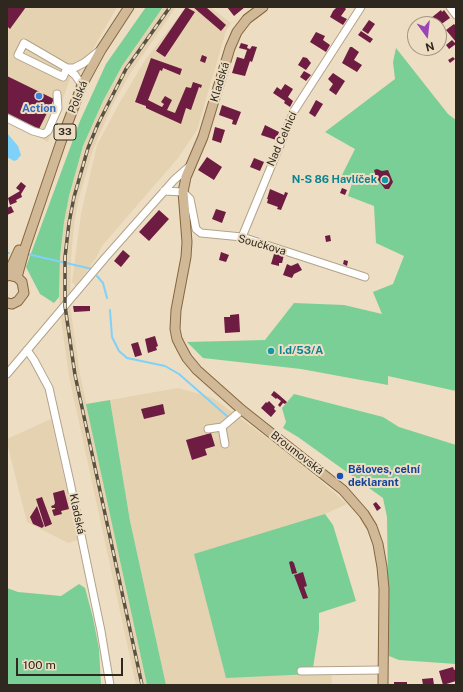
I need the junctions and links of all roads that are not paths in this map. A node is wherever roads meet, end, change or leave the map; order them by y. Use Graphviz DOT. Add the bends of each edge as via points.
graph roads {
  1 [pos="129,7"];
  2 [pos="361,7"];
  3 [pos="450,7"];
  4 [pos="260,8"];
  5 [pos="456,15"];
  6 [pos="101,50"];
  7 [pos="67,68"];
  8 [pos="82,85"];
  9 [pos="57,94"];
  10 [pos="7,118"];
  11 [pos="190,165"];
  12 [pos="164,192"];
  13 [pos="183,192"];
  14 [pos="43,196"];
  15 [pos="242,237"];
  16 [pos="186,257"];
  17 [pos="7,276"];
  18 [pos="17,277"];
  19 [pos="366,277"];
  20 [pos="7,304"];
  21 [pos="27,350"];
  22 [pos="7,374"];
  23 [pos="242,410"];
  24 [pos="222,427"];
  25 [pos="208,429"];
  26 [pos="225,444"];
  27 [pos="383,670"];
  28 [pos="302,671"];
  29 [pos="110,685"];
  30 [pos="383,685"];
  1 -- 6 [label="main road, Polská / 33"];
  2 -- 15 [label="street, Nad Celnicí" via="292,115"];
  3 -- 5 [label="street"];
  4 -- 11 [label="main road, Kladská" via="237,32 203,137"];
  6 -- 7 [label="street" via="80,66"];
  6 -- 8 [label="main road, Polská / 33"];
  7 -- 7 [label="street" via="24,43 18,55 63,77"];
  7 -- 8 [label="street"];
  8 -- 14 [label="main road, Polská / 33"];
  9 -- 10 [label="street" via="58,108 48,131 44,134"];
  11 -- 12 [label="street, Kladská"];
  11 -- 13 [label="main road, Kladská"];
  12 -- 13 [label="street"];
  12 -- 21 [label="street, Kladská"];
  13 -- 15 [label="street, Součkova" via="190,199 198,231"];
  13 -- 16 [label="main road, Kladská"];
  14 -- 17 [label="main road, Polská / 33"];
  14 -- 18 [label="main road, Polská / 33"];
  15 -- 19 [label="street, Součkova"];
  16 -- 23 [label="main road, Broumovská" via="176,310 177,339 197,370"];
  17 -- 18 [label="main road"];
  18 -- 20 [label="main road" via="24,286 23,296 15,303"];
  21 -- 22 [label="street, Kladská"];
  21 -- 29 [label="street, Kladská" via="49,388 98,616"];
  23 -- 24 [label="street"];
  23 -- 27 [label="main road, Broumovská" via="342,490 372,527 380,554 384,589"];
  24 -- 25 [label="street"];
  24 -- 26 [label="street"];
  27 -- 28 [label="street"];
  27 -- 30 [label="main road, Broumovská"];
}
